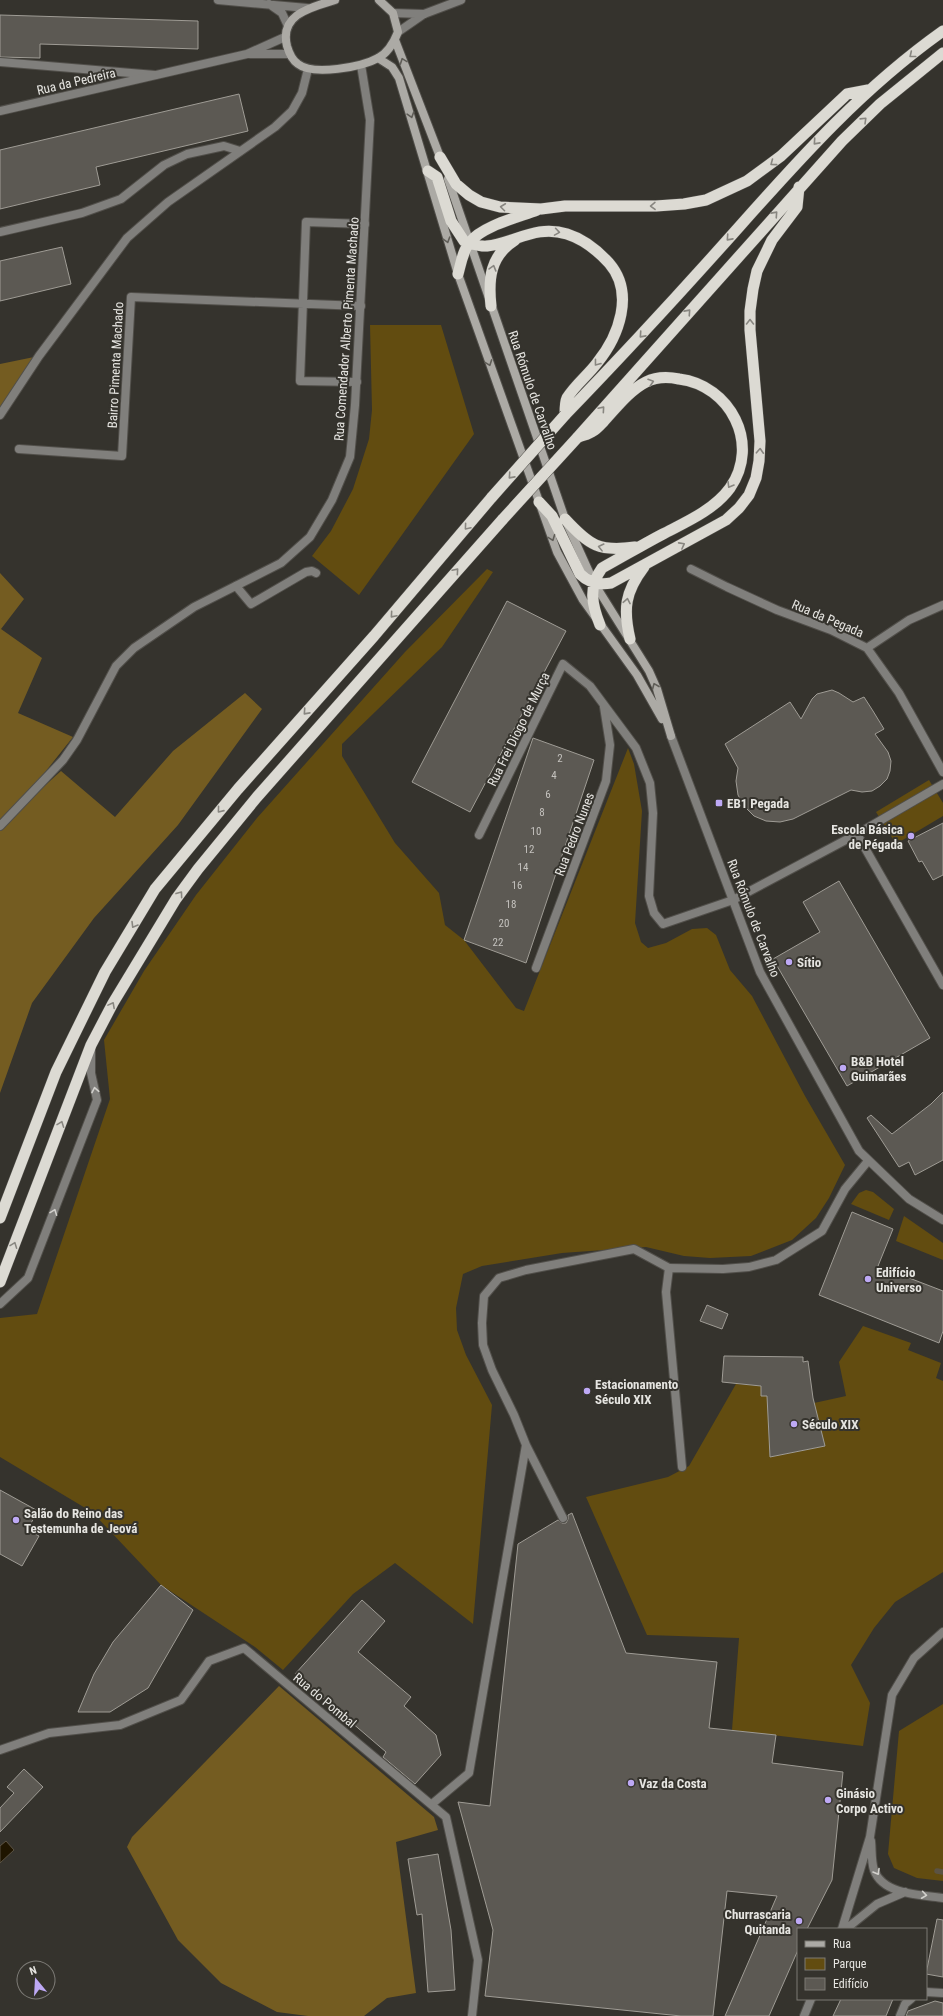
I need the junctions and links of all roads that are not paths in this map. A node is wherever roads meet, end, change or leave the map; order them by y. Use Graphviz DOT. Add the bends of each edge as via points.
graph roads {
  1 [pos="218,0"];
  2 [pos="335,0"];
  3 [pos="379,0"];
  4 [pos="460,0"];
  5 [pos="327,2"];
  6 [pos="267,3"];
  7 [pos="307,8"];
  8 [pos="393,13"];
  9 [pos="424,14"];
  10 [pos="288,26"];
  11 [pos="943,31"];
  12 [pos="397,36"];
  13 [pos="285,37"];
  14 [pos="943,53"];
  15 [pos="247,54"];
  16 [pos="289,54"];
  17 [pos="378,58"];
  18 [pos="0,62"];
  19 [pos="360,65"];
  20 [pos="308,69"];
  21 [pos="158,75"];
  22 [pos="868,90"];
  23 [pos="0,111"];
  24 [pos="240,151"];
  25 [pos="440,156"];
  26 [pos="428,171"];
  27 [pos="799,187"];
  28 [pos="541,209"];
  29 [pos="365,224"];
  30 [pos="0,232"];
  31 [pos="523,236"];
  32 [pos="469,242"];
  33 [pos="458,274"];
  34 [pos="302,304"];
  35 [pos="360,306"];
  36 [pos="491,306"];
  37 [pos="357,382"];
  38 [pos="0,415"];
  39 [pos="565,416"];
  40 [pos="577,438"];
  41 [pos="19,449"];
  42 [pos="539,502"];
  43 [pos="565,520"];
  44 [pos="640,547"];
  45 [pos="647,563"];
  46 [pos="691,569"];
  47 [pos="316,574"];
  48 [pos="594,583"];
  49 [pos="236,586"];
  50 [pos="943,605"];
  51 [pos="600,625"];
  52 [pos="630,639"];
  53 [pos="866,648"];
  54 [pos="603,704"];
  55 [pos="671,736"];
  56 [pos="943,772"];
  57 [pos="943,784"];
  58 [pos="0,826"];
  59 [pos="857,834"];
  60 [pos="479,835"];
  61 [pos="733,900"];
  62 [pos="536,968"];
  63 [pos="943,985"];
  64 [pos="91,1046"];
  65 [pos="868,1161"];
  66 [pos="0,1218"];
  67 [pos="943,1220"];
  68 [pos="669,1268"];
  69 [pos="0,1282"];
  70 [pos="0,1304"];
  71 [pos="526,1445"];
  72 [pos="682,1467"];
  73 [pos="563,1518"];
  74 [pos="943,1632"];
  75 [pos="0,1750"];
  76 [pos="432,1804"];
  77 [pos="870,1837"];
  78 [pos="905,1892"];
  79 [pos="943,1898"];
  80 [pos="842,1928"];
  81 [pos="847,1928"];
  82 [pos="927,1992"];
  83 [pos="943,1993"];
  84 [pos="811,2000"];
  85 [pos="910,2000"];
  86 [pos="472,2016"];
  87 [pos="804,2016"];
  88 [pos="900,2016"];
  1 -- 6 [label="street"];
  2 -- 5 [label="main road"];
  3 -- 8 [label="main road"];
  4 -- 9 [label="street"];
  5 -- 7 [label="main road"];
  6 -- 7 [label="street"];
  6 -- 10 [label="street" via="282,13"];
  7 -- 10 [label="main road"];
  8 -- 9 [label="street"];
  8 -- 12 [label="main road, Rua Rómulo de Carvalho"];
  9 -- 12 [label="street"];
  10 -- 13 [label="main road"];
  11 -- 22 [label="highway, one-way"];
  12 -- 17 [label="main road"];
  25 -- 12 [label="main road, Rua Rómulo de Carvalho, one-way"];
  13 -- 15 [label="street, Rua da Pedreira"];
  13 -- 16 [label="main road"];
  27 -- 14 [label="highway, one-way" via="880,104"];
  15 -- 16 [label="street, Rua da Pedreira"];
  15 -- 21 [label="street, Rua da Pedreira"];
  16 -- 20 [label="main road" via="297,64"];
  17 -- 19 [label="main road"];
  17 -- 26 [label="main road, Rua Rómulo de Carvalho, one-way" via="392,67 400,78"];
  18 -- 21 [label="street, Rua da Pedreira"];
  19 -- 20 [label="main road"];
  19 -- 29 [label="street, Rua Comendador Alberto Pimenta Machado" via="370,120"];
  20 -- 24 [label="street" via="302,93 292,111 275,127"];
  21 -- 23 [label="street, Rua da Pedreira"];
  22 -- 28 [label="highway, one-way" via="847,94 764,170 730,190 706,200 656,206 564,206"];
  22 -- 39 [label="highway, one-way" via="830,126 631,347"];
  24 -- 30 [label="street" via="224,146 187,154 164,165 121,199 82,213"];
  24 -- 38 [label="street" via="168,202 127,238 39,356"];
  28 -- 25 [label="highway, one-way" via="500,207 481,202 456,184"];
  25 -- 32 [label="main road, Rua Rómulo de Carvalho"];
  26 -- 32 [label="highway" via="437,177 451,221 458,234 464,241"];
  26 -- 33 [label="main road, Rua Rómulo de Carvalho, one-way"];
  40 -- 27 [label="highway, one-way"];
  45 -- 27 [label="highway, one-way" via="726,520 749,495 759,461 760,441 750,330 752,289 757,271 772,240 797,207"];
  28 -- 32 [label="highway" via="484,231"];
  29 -- 34 [label="street" via="306,222"];
  29 -- 35 [label="street, Rua Comendador Alberto Pimenta Machado"];
  31 -- 32 [label="highway" via="487,246"];
  36 -- 31 [label="highway, one-way" via="489,287 495,260 502,251"];
  31 -- 39 [label="highway, one-way" via="551,231 580,240 593,248 614,269 623,294 617,329 598,362 566,399"];
  32 -- 33 [label="highway"];
  32 -- 36 [label="main road, Rua Rómulo de Carvalho"];
  33 -- 42 [label="main road, Rua Rómulo de Carvalho, one-way"];
  34 -- 35 [label="street, Bairro Pimenta Machado"];
  34 -- 37 [label="street" via="300,381"];
  34 -- 41 [label="street, Bairro Pimenta Machado" via="131,296 122,456"];
  35 -- 37 [label="street, Rua Comendador Alberto Pimenta Machado"];
  36 -- 43 [label="main road, Rua Rómulo de Carvalho"];
  37 -- 49 [label="street, Rua Comendador Alberto Pimenta Machado" via="350,457 332,500 310,537 281,563"];
  39 -- 66 [label="highway, one-way, bridge" via="238,789 155,889 105,972 56,1072"];
  40 -- 44 [label="highway, one-way" via="594,431 629,394 647,382 667,377 691,380 712,391 727,405 737,420 743,449 739,468 730,487 719,500 701,513"];
  64 -- 40 [label="highway, one-way, bridge" via="154,932 198,869 257,797 502,518"];
  42 -- 48 [label="highway" via="552,516 580,574"];
  42 -- 51 [label="main road, Rua Rómulo de Carvalho, one-way" via="564,566"];
  44 -- 43 [label="highway, one-way" via="599,547 586,541"];
  43 -- 48 [label="main road, Rua Rómulo de Carvalho"];
  44 -- 48 [label="highway" via="602,568"];
  45 -- 48 [label="highway" via="611,583"];
  52 -- 45 [label="highway, one-way" via="626,622 627,597 635,579"];
  46 -- 53 [label="street, Rua da Pegada" via="727,588 831,630"];
  47 -- 49 [label="street" via="312,571 306,572 252,604"];
  48 -- 51 [label="highway" via="592,606"];
  48 -- 52 [label="main road, Rua Rómulo de Carvalho"];
  49 -- 58 [label="street, Rua Comendador Alberto Pimenta Machado" via="194,607 134,648 116,666 77,740 63,760"];
  50 -- 53 [label="street" via="909,620"];
  51 -- 55 [label="main road, Rua Rómulo de Carvalho" via="637,675"];
  55 -- 52 [label="main road, Rua Rómulo de Carvalho, one-way" via="657,689"];
  53 -- 56 [label="street, Rua da Pegada" via="899,693"];
  54 -- 60 [label="street, Rua Frei Diogo de Murça" via="590,686 562,664"];
  54 -- 61 [label="street, Rua Frei Diogo de Murça" via="636,748 650,783 653,813 649,896 654,913 663,924"];
  54 -- 62 [label="street, Rua Pedro Nunes" via="610,745 606,781"];
  55 -- 61 [label="street, Rua Rómulo de Carvalho"];
  57 -- 59 [label="street"];
  59 -- 61 [label="street"];
  59 -- 63 [label="street"];
  61 -- 65 [label="street, Rua Rómulo de Carvalho" via="760,972 858,1151"];
  69 -- 64 [label="highway, one-way"];
  70 -- 64 [label="street, one-way" via="28,1278 96,1100 91,1073"];
  65 -- 67 [label="street, Rua Rómulo de Carvalho" via="909,1199"];
  65 -- 68 [label="street" via="845,1189 822,1231 776,1260 749,1267"];
  68 -- 71 [label="street" via="634,1249 526,1270 500,1278 484,1296 483,1344"];
  68 -- 72 [label="street" via="666,1292"];
  71 -- 73 [label="street"];
  71 -- 76 [label="street" via="469,1773"];
  74 -- 77 [label="street" via="914,1658 892,1695"];
  75 -- 76 [label="street, Rua do Pombal" via="49,1733 120,1725 182,1700 209,1661 244,1648"];
  76 -- 86 [label="street, Rua do Pombal" via="446,1817 478,1960"];
  77 -- 78 [label="street, one-way" via="874,1870 888,1887"];
  77 -- 80 [label="street"];
  78 -- 79 [label="street, one-way"];
  78 -- 81 [label="street" via="877,1904"];
  82 -- 83 [label="street"];
  84 -- 87 [label="street"];
  85 -- 88 [label="street" via="905,2004"];
}
